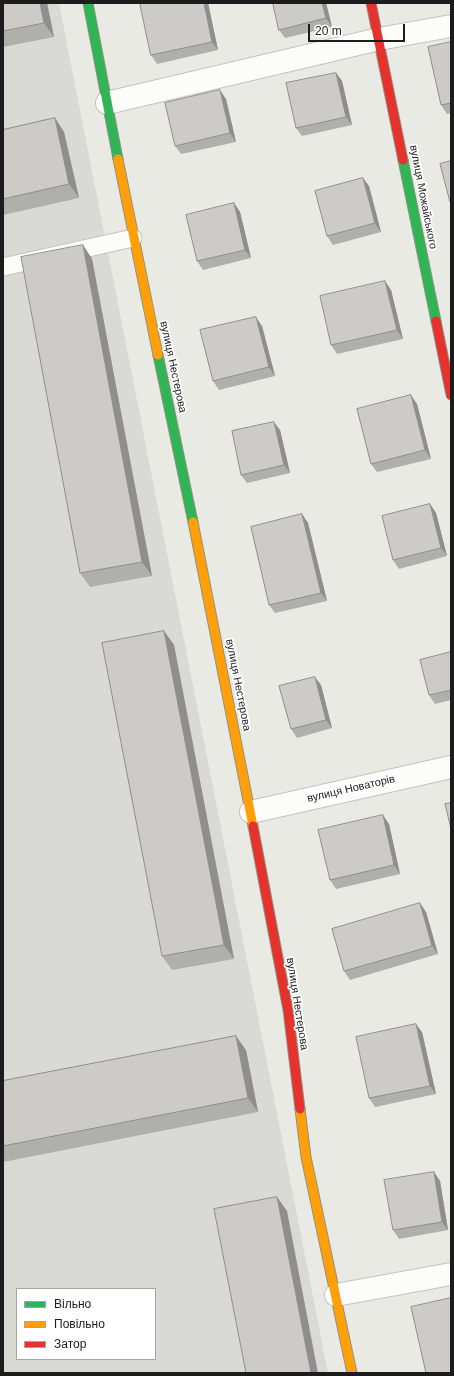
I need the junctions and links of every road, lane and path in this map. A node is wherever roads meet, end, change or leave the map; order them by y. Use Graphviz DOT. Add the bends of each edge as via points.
graph roads {
  1 [pos="88,3"];
  2 [pos="371,3"];
  3 [pos="451,26"];
  4 [pos="379,39"];
  5 [pos="107,103"];
  6 [pos="133,238"];
  7 [pos="3,267"];
  8 [pos="451,395"];
  9 [pos="451,767"];
  10 [pos="251,812"];
  11 [pos="451,1274"];
  12 [pos="336,1295"];
  13 [pos="352,1373"];
  1 -- 5 [label="street, вулиця Нестерова"];
  2 -- 4 [label="street, вулиця Можайського"];
  3 -- 4 [label="street"];
  4 -- 5 [label="street"];
  4 -- 8 [label="street, вулиця Можайського"];
  5 -- 6 [label="street, вулиця Нестерова"];
  6 -- 7 [label="lane"];
  6 -- 10 [label="street, вулиця Нестерова" via="212,612"];
  9 -- 10 [label="street, вулиця Новаторів"];
  10 -- 12 [label="street, вулиця Нестерова" via="288,1010 306,1157"];
  11 -- 12 [label="street"];
  12 -- 13 [label="street, вулиця Нестерова"];
}
